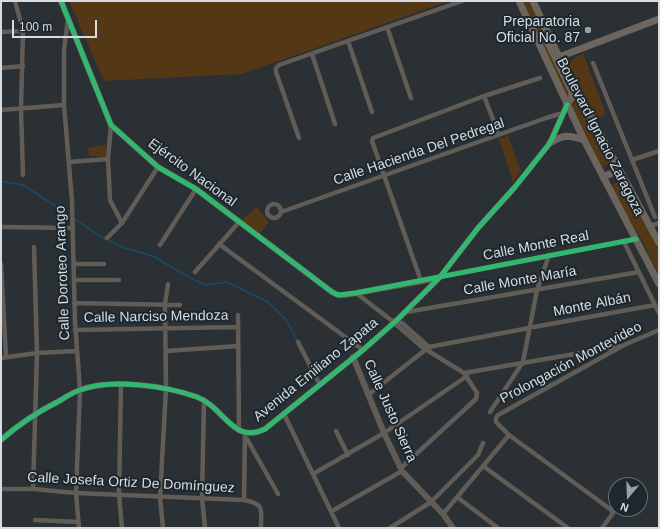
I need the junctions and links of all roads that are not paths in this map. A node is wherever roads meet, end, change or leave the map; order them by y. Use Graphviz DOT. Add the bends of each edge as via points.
graph roads {
  1 [pos="15,1"];
  2 [pos="61,1"];
  3 [pos="462,1"];
  4 [pos="519,1"];
  5 [pos="534,1"];
  6 [pos="68,17"];
  7 [pos="659,19"];
  8 [pos="387,27"];
  9 [pos="545,27"];
  10 [pos="23,31"];
  11 [pos="1,32"];
  12 [pos="348,41"];
  13 [pos="312,54"];
  14 [pos="560,57"];
  15 [pos="593,63"];
  16 [pos="23,66"];
  17 [pos="1,68"];
  18 [pos="540,78"];
  19 [pos="484,96"];
  20 [pos="411,98"];
  21 [pos="64,105"];
  22 [pos="567,105"];
  23 [pos="21,108"];
  24 [pos="1,110"];
  25 [pos="372,112"];
  26 [pos="563,113"];
  27 [pos="334,124"];
  28 [pos="111,125"];
  29 [pos="499,135"];
  30 [pos="299,138"];
  31 [pos="584,140"];
  32 [pos="550,143"];
  33 [pos="659,151"];
  34 [pos="108,159"];
  35 [pos="632,160"];
  36 [pos="69,162"];
  37 [pos="158,167"];
  38 [pos="619,170"];
  39 [pos="23,175"];
  40 [pos="383,176"];
  41 [pos="603,177"];
  42 [pos="196,189"];
  43 [pos="282,212"];
  44 [pos="655,217"];
  45 [pos="239,222"];
  46 [pos="122,223"];
  47 [pos="659,223"];
  48 [pos="650,226"];
  49 [pos="1,227"];
  50 [pos="73,228"];
  51 [pos="107,238"];
  52 [pos="636,239"];
  53 [pos="624,242"];
  54 [pos="659,243"];
  55 [pos="220,244"];
  56 [pos="160,245"];
  57 [pos="34,248"];
  58 [pos="549,255"];
  59 [pos="1,264"];
  60 [pos="74,264"];
  61 [pos="104,264"];
  62 [pos="195,272"];
  63 [pos="639,272"];
  64 [pos="440,277"];
  65 [pos="74,280"];
  66 [pos="119,280"];
  67 [pos="421,281"];
  68 [pos="168,284"];
  69 [pos="659,284"];
  70 [pos="537,290"];
  71 [pos="356,293"];
  72 [pos="74,303"];
  73 [pos="165,304"];
  74 [pos="180,304"];
  75 [pos="655,305"];
  76 [pos="405,312"];
  77 [pos="659,313"];
  78 [pos="238,315"];
  79 [pos="394,321"];
  80 [pos="238,327"];
  81 [pos="165,328"];
  82 [pos="532,328"];
  83 [pos="75,330"];
  84 [pos="659,330"];
  85 [pos="298,342"];
  86 [pos="624,345"];
  87 [pos="238,346"];
  88 [pos="429,349"];
  89 [pos="363,350"];
  90 [pos="77,351"];
  91 [pos="166,351"];
  92 [pos="37,353"];
  93 [pos="353,357"];
  94 [pos="3,358"];
  95 [pos="523,362"];
  96 [pos="465,374"];
  97 [pos="121,384"];
  98 [pos="320,384"];
  99 [pos="166,389"];
  100 [pos="80,390"];
  101 [pos="368,395"];
  102 [pos="204,401"];
  103 [pos="490,412"];
  104 [pos="35,414"];
  105 [pos="284,414"];
  106 [pos="336,431"];
  107 [pos="384,433"];
  108 [pos="243,434"];
  109 [pos="509,435"];
  110 [pos="1,440"];
  111 [pos="483,443"];
  112 [pos="348,455"];
  113 [pos="483,466"];
  114 [pos="402,469"];
  115 [pos="313,474"];
  116 [pos="1,489"];
  117 [pos="33,489"];
  118 [pos="76,493"];
  119 [pos="278,494"];
  120 [pos="119,495"];
  121 [pos="160,497"];
  122 [pos="457,497"];
  123 [pos="202,498"];
  124 [pos="244,500"];
  125 [pos="431,502"];
  126 [pos="332,511"];
  127 [pos="443,514"];
  128 [pos="35,520"];
  129 [pos="78,522"];
  130 [pos="79,528"];
  131 [pos="122,528"];
  132 [pos="163,528"];
  133 [pos="205,528"];
  134 [pos="261,528"];
  135 [pos="339,528"];
  136 [pos="390,528"];
  137 [pos="453,528"];
  138 [pos="498,528"];
  139 [pos="567,528"];
  140 [pos="602,528"];
  1 -- 10 [label="street"];
  2 -- 6 [label="street, Ejército Nacional"];
  3 -- 8 [label="street"];
  4 -- 22 [label="main road, Boulevard Ignacio Zaragoza"];
  5 -- 9 [label="main road, Boulevard Ignacio Zaragoza"];
  6 -- 21 [label="street, Calle Doroteo Arango" via="64,50"];
  6 -- 28 [label="street, Ejército Nacional"];
  7 -- 14 [label="main road"];
  8 -- 12 [label="street"];
  8 -- 20 [label="street"];
  9 -- 14 [label="main road, Boulevard Ignacio Zaragoza"];
  9 -- 22 [label="main road" via="546,37 572,92"];
  10 -- 11 [label="street"];
  10 -- 16 [label="street"];
  12 -- 13 [label="street"];
  12 -- 25 [label="street"];
  13 -- 27 [label="street"];
  13 -- 30 [label="street" via="276,68"];
  14 -- 38 [label="main road, Boulevard Ignacio Zaragoza"];
  15 -- 35 [label="street"];
  16 -- 17 [label="street"];
  16 -- 23 [label="street"];
  18 -- 19 [label="street"];
  19 -- 29 [label="street"];
  19 -- 40 [label="street" via="372,138"];
  21 -- 23 [label="street"];
  21 -- 36 [label="street, Calle Doroteo Arango"];
  22 -- 26 [label="street, Avenida Emiliano Zapata"];
  22 -- 31 [label="main road, Boulevard Ignacio Zaragoza"];
  23 -- 24 [label="street"];
  23 -- 39 [label="street"];
  26 -- 29 [label="street, Calle Hacienda Del Pedregal"];
  26 -- 32 [label="street, Avenida Emiliano Zapata"];
  28 -- 34 [label="street"];
  28 -- 37 [label="street, Ejército Nacional"];
  29 -- 40 [label="street, Calle Hacienda Del Pedregal"];
  31 -- 32 [label="main road" via="563,136"];
  31 -- 41 [label="main road, Boulevard Ignacio Zaragoza"];
  32 -- 64 [label="street, Avenida Emiliano Zapata"];
  33 -- 35 [label="street"];
  34 -- 36 [label="street"];
  34 -- 46 [label="street" via="110,200"];
  35 -- 44 [label="street"];
  36 -- 50 [label="street, Calle Doroteo Arango"];
  37 -- 42 [label="street, Ejército Nacional"];
  37 -- 46 [label="street"];
  38 -- 41 [label="main road"];
  38 -- 48 [label="main road, Boulevard Ignacio Zaragoza"];
  40 -- 43 [label="street, Calle Hacienda Del Pedregal"];
  40 -- 67 [label="street"];
  41 -- 52 [label="main road, Boulevard Ignacio Zaragoza"];
  42 -- 45 [label="street, Ejército Nacional"];
  42 -- 56 [label="street"];
  45 -- 55 [label="street"];
  45 -- 71 [label="street, Ejército Nacional" via="332,292 338,295"];
  46 -- 51 [label="street"];
  47 -- 48 [label="street"];
  48 -- 54 [label="main road, Boulevard Ignacio Zaragoza"];
  49 -- 50 [label="street"];
  50 -- 60 [label="street, Calle Doroteo Arango"];
  52 -- 53 [label="street, Calle Monte Real"];
  52 -- 69 [label="main road, Boulevard Ignacio Zaragoza"];
  53 -- 58 [label="street, Calle Monte Real"];
  53 -- 63 [label="street"];
  55 -- 62 [label="street"];
  55 -- 89 [label="street, Calle Justo Sierra"];
  57 -- 92 [label="street"];
  58 -- 64 [label="street, Calle Monte Real"];
  58 -- 70 [label="street"];
  59 -- 94 [label="street"];
  60 -- 61 [label="street"];
  60 -- 65 [label="street, Calle Doroteo Arango"];
  63 -- 70 [label="street, Calle Monte María"];
  63 -- 75 [label="street"];
  64 -- 67 [label="street"];
  64 -- 76 [label="street, Avenida Emiliano Zapata"];
  65 -- 66 [label="street"];
  65 -- 72 [label="street, Calle Doroteo Arango"];
  67 -- 71 [label="street"];
  68 -- 73 [label="street"];
  70 -- 76 [label="street, Calle Monte María"];
  70 -- 82 [label="street"];
  71 -- 79 [label="street"];
  72 -- 73 [label="street"];
  72 -- 83 [label="street, Calle Doroteo Arango"];
  73 -- 74 [label="street"];
  73 -- 81 [label="street"];
  75 -- 77 [label="street"];
  75 -- 82 [label="street, Monte Albán"];
  76 -- 79 [label="street, Avenida Emiliano Zapata"];
  78 -- 80 [label="street"];
  79 -- 88 [label="street"];
  79 -- 89 [label="street, Avenida Emiliano Zapata"];
  80 -- 81 [label="street, Calle Narciso Mendoza"];
  80 -- 87 [label="street"];
  81 -- 83 [label="street, Calle Narciso Mendoza"];
  81 -- 91 [label="street"];
  82 -- 88 [label="street, Monte Albán"];
  82 -- 95 [label="street"];
  83 -- 90 [label="street, Calle Doroteo Arango"];
  84 -- 86 [label="street, Prolongación Montevideo"];
  85 -- 98 [label="street"];
  86 -- 95 [label="street"];
  86 -- 109 [label="street, Prolongación Montevideo" via="498,415 496,422"];
  87 -- 91 [label="street"];
  87 -- 108 [label="street"];
  88 -- 96 [label="street"];
  88 -- 101 [label="street"];
  89 -- 93 [label="street, Avenida Emiliano Zapata"];
  90 -- 92 [label="street"];
  90 -- 100 [label="street, Calle Doroteo Arango"];
  91 -- 99 [label="street"];
  92 -- 94 [label="street"];
  92 -- 104 [label="street"];
  93 -- 98 [label="street, Avenida Emiliano Zapata"];
  93 -- 101 [label="street, Calle Justo Sierra"];
  95 -- 96 [label="street"];
  95 -- 103 [label="street"];
  96 -- 107 [label="street"];
  96 -- 114 [label="street" via="477,393 476,399"];
  97 -- 99 [label="street, Avenida Emiliano Zapata"];
  97 -- 100 [label="street, Avenida Emiliano Zapata" via="100,385"];
  97 -- 120 [label="street"];
  98 -- 105 [label="street, Avenida Emiliano Zapata"];
  99 -- 102 [label="street, Avenida Emiliano Zapata" via="198,397"];
  99 -- 121 [label="street"];
  100 -- 104 [label="street, Avenida Emiliano Zapata"];
  100 -- 118 [label="street, Calle Doroteo Arango"];
  101 -- 107 [label="street, Calle Justo Sierra"];
  102 -- 108 [label="street, Avenida Emiliano Zapata"];
  102 -- 123 [label="street"];
  104 -- 110 [label="street, Avenida Emiliano Zapata"];
  104 -- 117 [label="street"];
  105 -- 108 [label="street, Avenida Emiliano Zapata" via="265,429"];
  105 -- 115 [label="street"];
  106 -- 112 [label="street"];
  107 -- 112 [label="street"];
  107 -- 114 [label="street, Calle Justo Sierra"];
  108 -- 119 [label="street"];
  108 -- 124 [label="street"];
  109 -- 113 [label="street"];
  109 -- 140 [label="street" via="610,510 613,513"];
  111 -- 125 [label="street" via="478,455"];
  112 -- 115 [label="street"];
  113 -- 122 [label="street"];
  113 -- 139 [label="street"];
  114 -- 125 [label="street, Calle Justo Sierra"];
  114 -- 126 [label="street"];
  115 -- 126 [label="street"];
  116 -- 117 [label="street, Calle Josefa Ortiz De Domínguez"];
  117 -- 118 [label="street, Calle Josefa Ortiz De Domínguez"];
  118 -- 120 [label="street, Calle Josefa Ortiz De Domínguez"];
  118 -- 129 [label="street, Calle Doroteo Arango"];
  120 -- 121 [label="street, Calle Josefa Ortiz De Domínguez"];
  120 -- 131 [label="street"];
  121 -- 123 [label="street, Calle Josefa Ortiz De Domínguez"];
  121 -- 132 [label="street"];
  122 -- 127 [label="street"];
  122 -- 138 [label="street"];
  123 -- 124 [label="street, Calle Josefa Ortiz De Domínguez"];
  123 -- 133 [label="street"];
  124 -- 134 [label="street, Calle Josefa Ortiz De Domínguez" via="259,504"];
  125 -- 127 [label="street, Calle Justo Sierra"];
  125 -- 136 [label="street"];
  126 -- 135 [label="street"];
  127 -- 137 [label="street, Calle Justo Sierra"];
  128 -- 129 [label="street"];
  129 -- 130 [label="street, Calle Doroteo Arango"];
}
